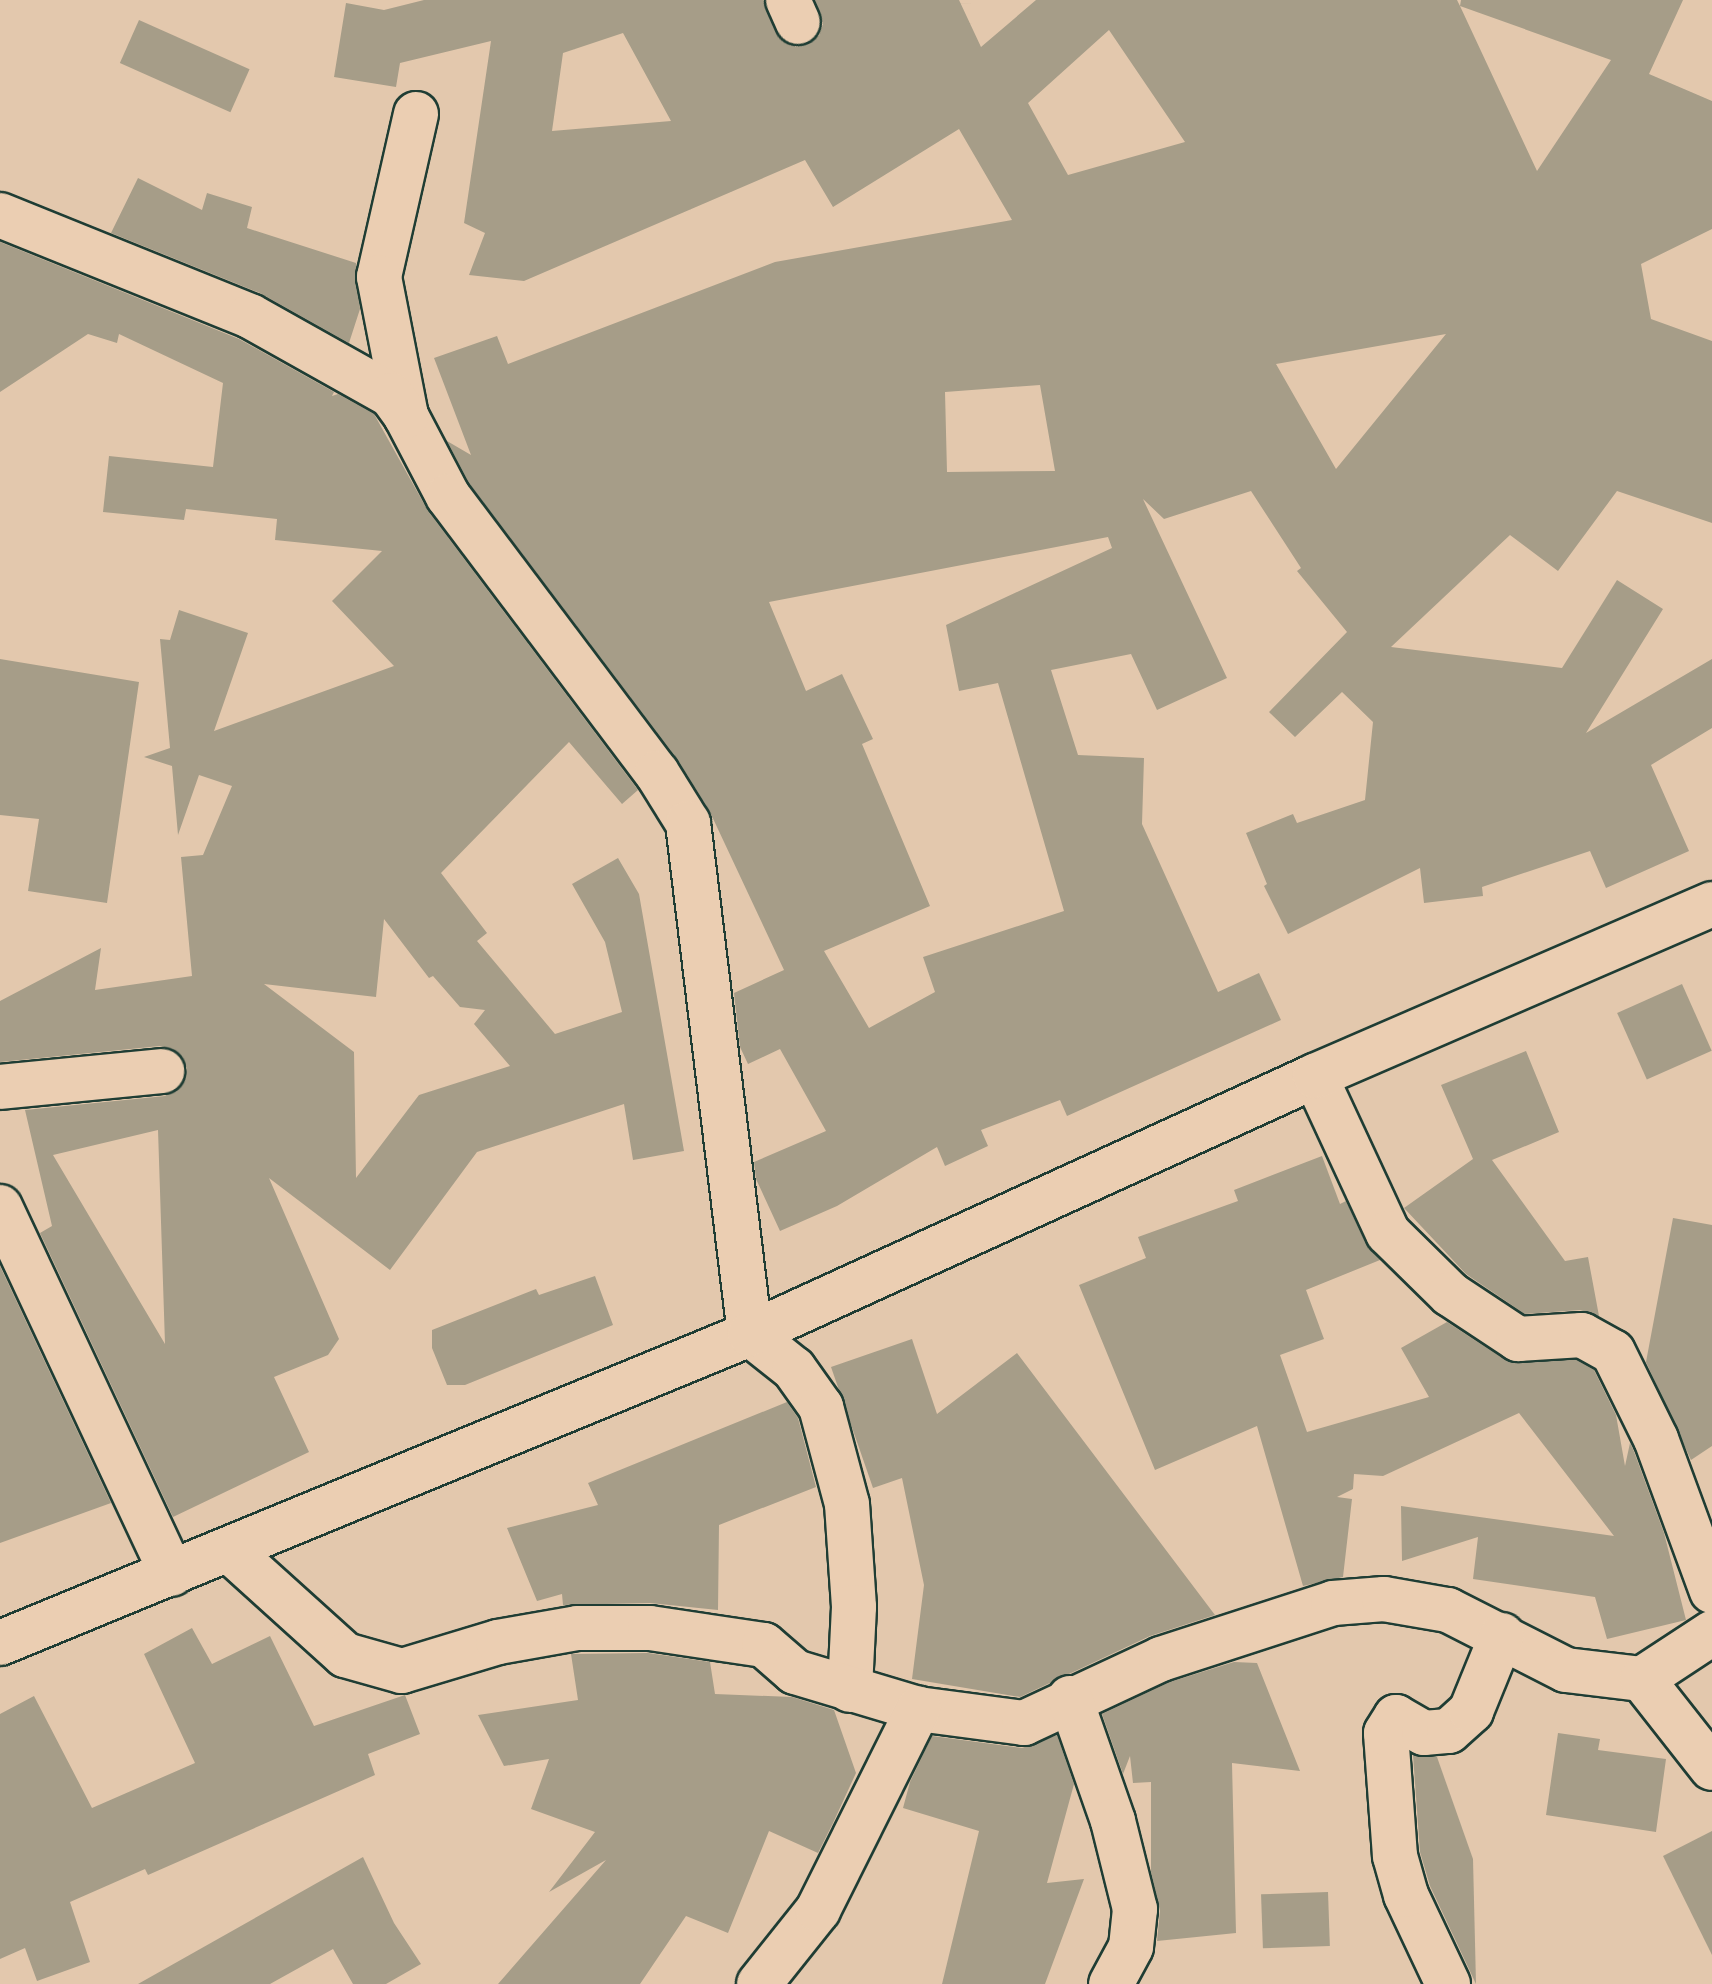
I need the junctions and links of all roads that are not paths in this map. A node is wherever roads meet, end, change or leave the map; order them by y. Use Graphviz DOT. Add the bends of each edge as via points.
graph roads {
  1 [pos="416,114"];
  2 [pos="0,215"];
  3 [pos="406,416"];
  4 [pos="1712,904"];
  5 [pos="162,1071"];
  6 [pos="1315,1076"];
  7 [pos="0,1087"];
  8 [pos="0,1207"];
  9 [pos="750,1334"];
  10 [pos="230,1551"];
  11 [pos="172,1574"];
  12 [pos="1712,1591"];
  13 [pos="1712,1633"];
  14 [pos="1502,1635"];
  15 [pos="0,1643"];
  16 [pos="1642,1679"];
  17 [pos="850,1690"];
  18 [pos="1070,1698"];
  19 [pos="918,1709"];
  20 [pos="1712,1768"];
  21 [pos="759,1984"];
  22 [pos="1111,1984"];
  23 [pos="1448,1984"];
  1 -- 3 [label="street" via="379,277"];
  2 -- 3 [label="street" via="250,316 391,395"];
  3 -- 9 [label="street" via="448,496 665,784 688,823"];
  4 -- 6 [label="street"];
  5 -- 7 [label="street"];
  6 -- 9 [label="street"];
  6 -- 12 [label="street" via="1388,1233 1450,1294 1518,1339 1582,1335 1613,1352 1656,1439"];
  8 -- 11 [label="street"];
  9 -- 10 [label="street"];
  9 -- 17 [label="street" via="794,1369 821,1407 847,1504 854,1607"];
  10 -- 11 [label="street"];
  10 -- 17 [label="street" via="345,1655 402,1671 511,1640 577,1628 650,1628 764,1645 795,1672"];
  11 -- 15 [label="street"];
  13 -- 16 [label="street"];
  14 -- 16 [label="street" via="1566,1670"];
  14 -- 18 [label="street" via="1448,1610 1384,1599 1333,1603 1161,1659"];
  14 -- 23 [label="street" via="1471,1711 1449,1731 1424,1733 1396,1717 1386,1733 1395,1856 1406,1895"];
  16 -- 20 [label="street"];
  17 -- 19 [label="street"];
  18 -- 19 [label="street" via="1024,1723"];
  18 -- 22 [label="street" via="1113,1821 1135,1909 1131,1947"];
  19 -- 21 [label="street" via="818,1910"];
}
